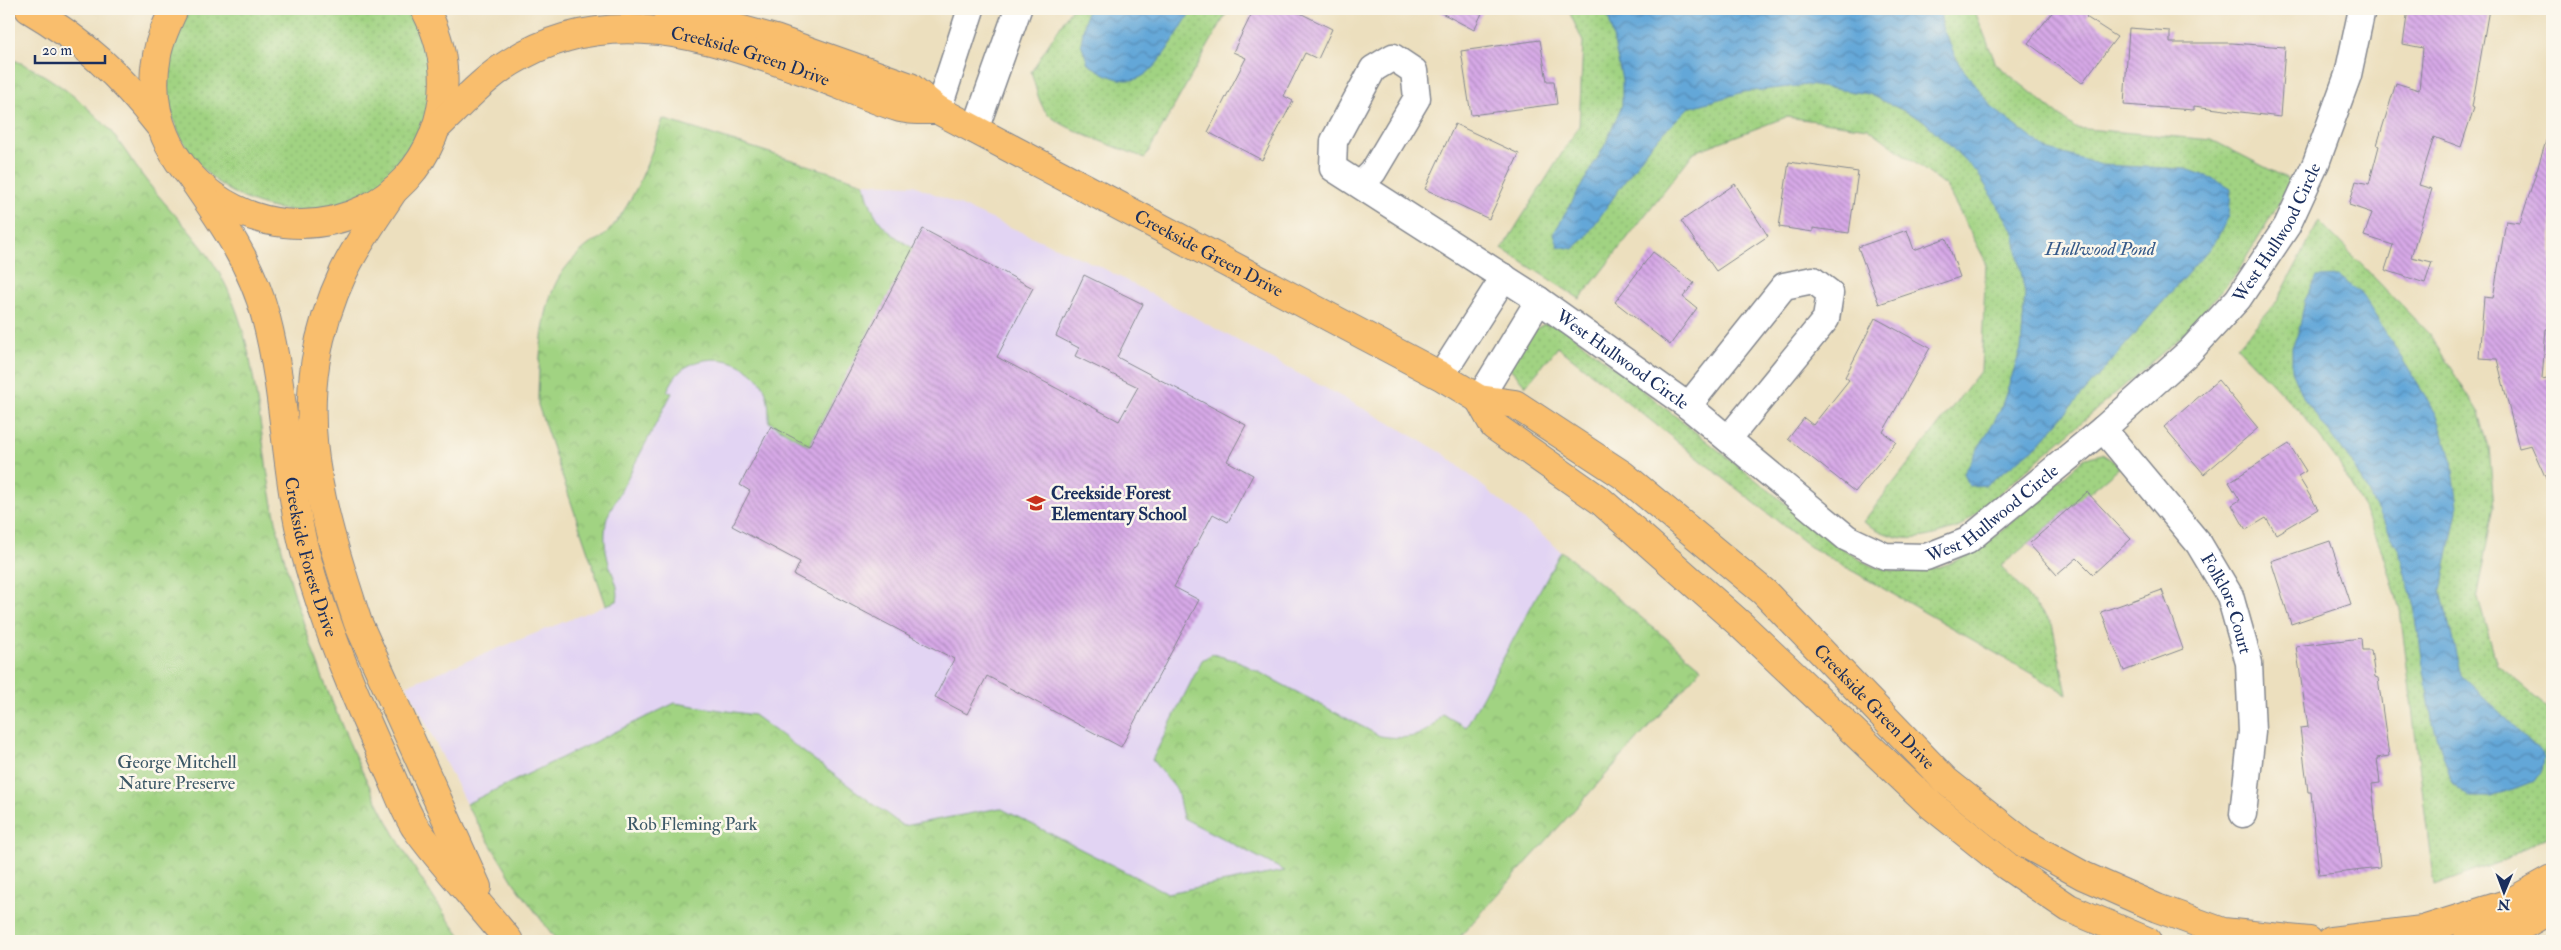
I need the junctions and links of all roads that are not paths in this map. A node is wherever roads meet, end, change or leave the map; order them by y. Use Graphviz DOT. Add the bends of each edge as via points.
graph roads {
  1 [pos="29,9"];
  2 [pos="174,9"];
  3 [pos="425,9"];
  4 [pos="666,9"];
  5 [pos="971,9"];
  6 [pos="1018,9"];
  7 [pos="2362,9"];
  8 [pos="938,110"];
  9 [pos="437,127"];
  10 [pos="163,130"];
  11 [pos="975,130"];
  12 [pos="191,177"];
  13 [pos="1362,184"];
  14 [pos="394,190"];
  15 [pos="1504,276"];
  16 [pos="1539,300"];
  17 [pos="1441,376"];
  18 [pos="1478,399"];
  19 [pos="1688,406"];
  20 [pos="2103,429"];
  21 [pos="1728,439"];
  22 [pos="2243,814"];
  23 [pos="2552,879"];
  24 [pos="2552,909"];
  25 [pos="488,914"];
  26 [pos="2221,937"];
  27 [pos="510,941"];
  28 [pos="2147,941"];
  29 [pos="2309,941"];
  30 [pos="2331,941"];
  31 [pos="2467,941"];
  1 -- 10 [label="main road" via="90,51 131,88"];
  2 -- 10 [label="main road" via="163,31 155,72 156,105"];
  3 -- 9 [label="main road" via="434,26 444,66 442,107"];
  4 -- 8 [label="main road, Creekside Green Drive" via="776,39 910,87"];
  5 -- 8 [label="street"];
  6 -- 11 [label="street"];
  7 -- 20 [label="street, West Hullwood Circle" via="2348,74 2316,163 2287,226 2238,299 2190,351"];
  8 -- 9 [label="main road, Creekside Green Drive" via="902,109 724,45 686,35 634,28 577,33 531,50 493,76"];
  8 -- 11 [label="main road, Creekside Green Drive"];
  9 -- 14 [label="main road" via="420,161"];
  10 -- 12 [label="main road"];
  11 -- 17 [label="main road, Creekside Green Drive"];
  12 -- 14 [label="main road" via="232,208 278,224 303,225 336,220 374,204"];
  12 -- 25 [label="main road, Creekside Forest Drive" via="231,237 250,273 266,316 275,357 293,495 306,552 334,642 414,825"];
  13 -- 13 [label="street, West Hullwood Circle" via="1333,168 1334,141 1373,69 1393,57 1414,71 1417,98 1373,172"];
  13 -- 15 [label="street, West Hullwood Circle"];
  14 -- 25 [label="main road, Creekside Forest Drive" via="344,270 327,312 311,385 314,460 358,623"];
  15 -- 16 [label="street, West Hullwood Circle"];
  15 -- 17 [label="street"];
  16 -- 18 [label="street"];
  16 -- 19 [label="street, West Hullwood Circle"];
  17 -- 18 [label="main road, Creekside Green Drive"];
  18 -- 26 [label="main road, Creekside Green Drive" via="1515,404 1623,475 1764,592 1946,781 2024,843 2084,876"];
  18 -- 28 [label="main road, Creekside Green Drive" via="1494,426 1608,508 1740,624 1931,805 2007,866 2069,908"];
  19 -- 21 [label="street, West Hullwood Circle"];
  19 -- 21 [label="street" via="1784,286 1812,280 1830,293 1826,320"];
  20 -- 21 [label="street, West Hullwood Circle" via="1967,541 1926,557 1885,556 1848,538"];
  20 -- 22 [label="street, Folklore Court" via="2199,544 2230,596 2249,663 2252,732"];
  23 -- 30 [label="main road" via="2509,903 2422,930"];
  24 -- 31 [label="main road" via="2518,928"];
  25 -- 27 [label="main road, Creekside Forest Drive"];
  26 -- 29 [label="main road, Creekside Green Drive"];
}
